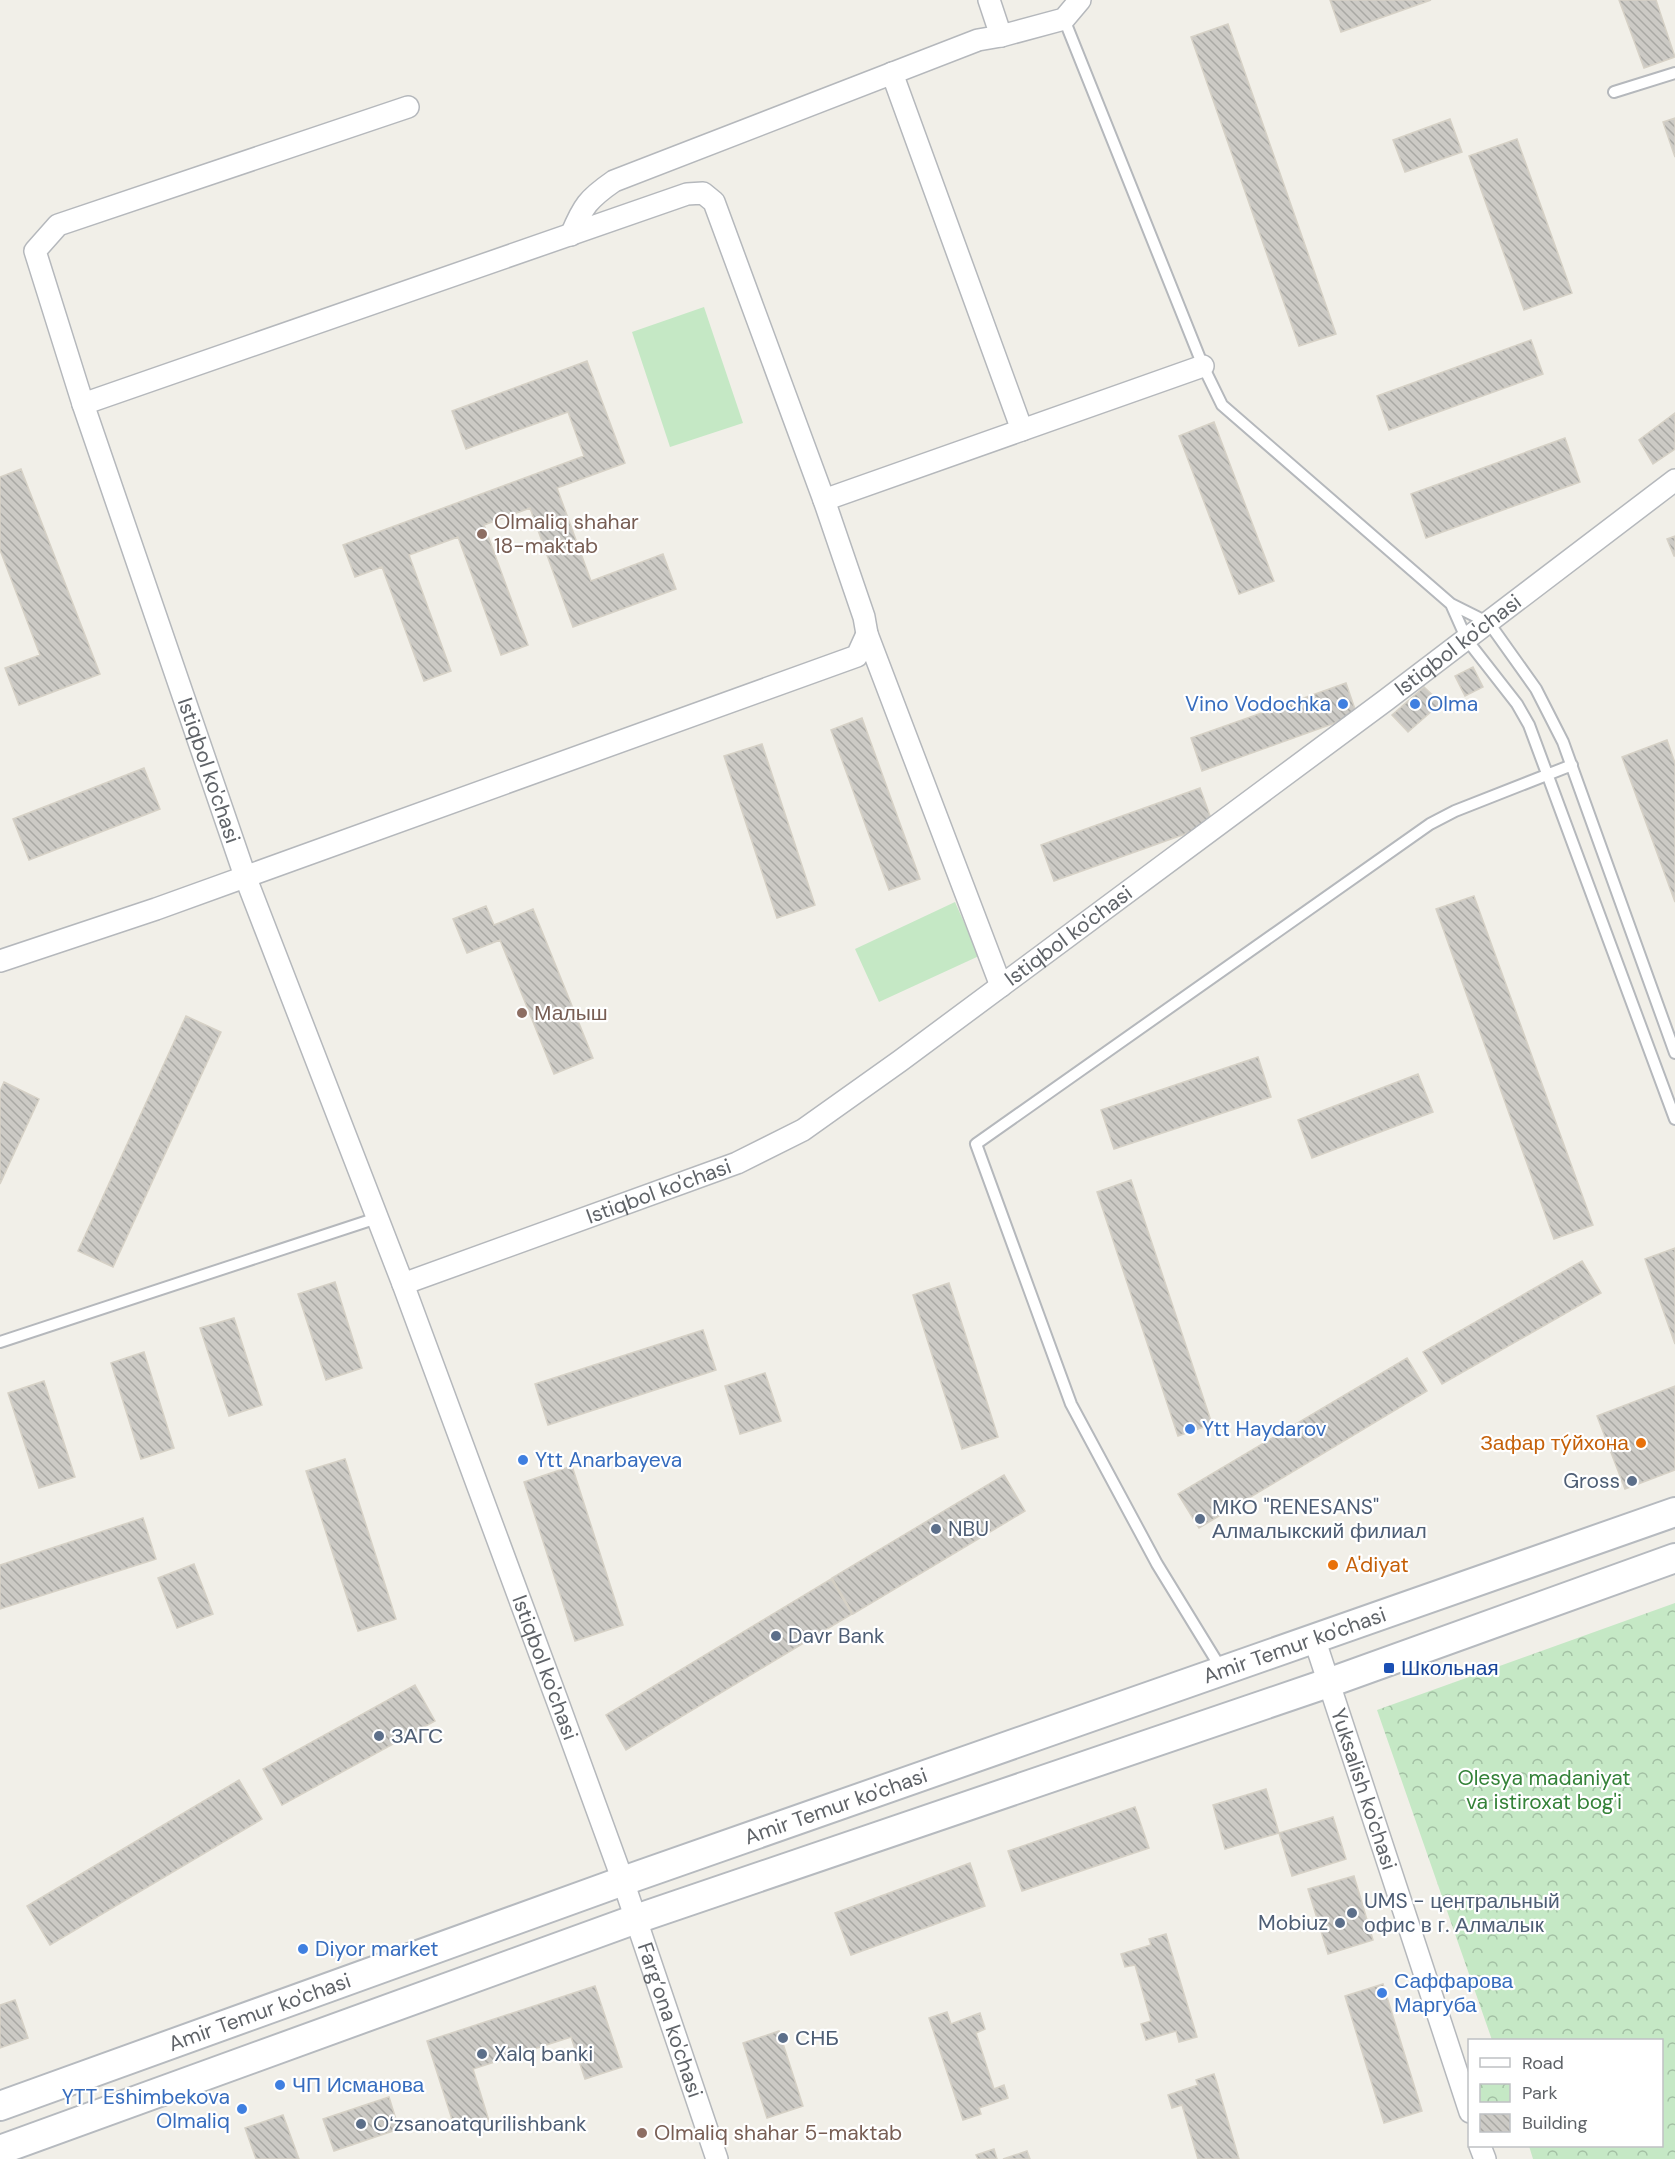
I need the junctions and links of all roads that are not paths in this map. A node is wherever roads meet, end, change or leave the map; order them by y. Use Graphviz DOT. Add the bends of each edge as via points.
graph roads {
  1 [pos="989,0"];
  2 [pos="1080,0"];
  3 [pos="1064,19"];
  4 [pos="1001,36"];
  5 [pos="892,73"];
  6 [pos="1675,73"];
  7 [pos="1614,92"];
  8 [pos="408,107"];
  9 [pos="571,235"];
  10 [pos="1203,366"];
  11 [pos="83,404"];
  12 [pos="1022,430"];
  13 [pos="1675,480"];
  14 [pos="824,500"];
  15 [pos="1451,604"];
  16 [pos="1489,623"];
  17 [pos="867,634"];
  18 [pos="1467,640"];
  19 [pos="1572,765"];
  20 [pos="1547,775"];
  21 [pos="245,876"];
  22 [pos="0,961"];
  23 [pos="1001,986"];
  24 [pos="1675,1053"];
  25 [pos="1675,1119"];
  26 [pos="376,1218"];
  27 [pos="403,1284"];
  28 [pos="0,1342"];
  29 [pos="1675,1512"];
  30 [pos="1675,1558"];
  31 [pos="1314,1638"];
  32 [pos="1222,1670"];
  33 [pos="1328,1683"];
  34 [pos="623,1881"];
  35 [pos="636,1919"];
  36 [pos="0,2106"];
  37 [pos="1468,2106"];
  38 [pos="0,2151"];
  39 [pos="717,2159"];
  1 -- 4 [label="street"];
  2 -- 3 [label="street"];
  3 -- 4 [label="street"];
  3 -- 10 [label="lane"];
  4 -- 5 [label="street" via="978,39"];
  5 -- 9 [label="street" via="614,181 593,195 581,210"];
  5 -- 12 [label="street"];
  6 -- 7 [label="lane"];
  8 -- 11 [label="street, Istiqbol ko'chasi" via="58,225 35,251"];
  9 -- 11 [label="street"];
  9 -- 14 [label="street" via="687,195 703,193 714,202"];
  10 -- 12 [label="street"];
  10 -- 15 [label="lane" via="1222,405"];
  11 -- 21 [label="street, Istiqbol ko'chasi"];
  12 -- 14 [label="street"];
  13 -- 16 [label="street, Istiqbol ko'chasi"];
  14 -- 17 [label="street"];
  15 -- 16 [label="lane"];
  15 -- 18 [label="lane"];
  16 -- 18 [label="street, Istiqbol ko'chasi"];
  16 -- 19 [label="lane" via="1536,689"];
  17 -- 21 [label="street" via="857,656"];
  17 -- 23 [label="street"];
  18 -- 20 [label="lane" via="1517,704"];
  18 -- 23 [label="street, Istiqbol ko'chasi"];
  19 -- 20 [label="lane"];
  19 -- 24 [label="lane"];
  20 -- 25 [label="lane"];
  20 -- 32 [label="lane" via="1430,824 976,1144 1071,1404 1157,1564"];
  21 -- 22 [label="street"];
  21 -- 26 [label="street, Istiqbol ko'chasi"];
  23 -- 27 [label="street, Istiqbol ko'chasi" via="803,1130 737,1163"];
  26 -- 27 [label="street, Istiqbol ko'chasi"];
  26 -- 28 [label="lane"];
  27 -- 34 [label="street, Istiqbol ko'chasi"];
  29 -- 31 [label="main road, Amir Temur ko'chasi"];
  30 -- 33 [label="main road, Amir Temur ko'chasi"];
  31 -- 32 [label="main road, Amir Temur ko'chasi"];
  31 -- 33 [label="street, Yuksalish ko'chasi"];
  32 -- 34 [label="main road, Amir Temur ko'chasi"];
  33 -- 35 [label="main road, Amir Temur ko'chasi"];
  33 -- 37 [label="street, Yuksalish ko'chasi"];
  34 -- 35 [label="street, Farg‘ona ko'chasi"];
  34 -- 36 [label="main road, Amir Temur ko'chasi"];
  35 -- 38 [label="main road, Amir Temur ko'chasi"];
  35 -- 39 [label="street, Farg‘ona ko'chasi"];
}
